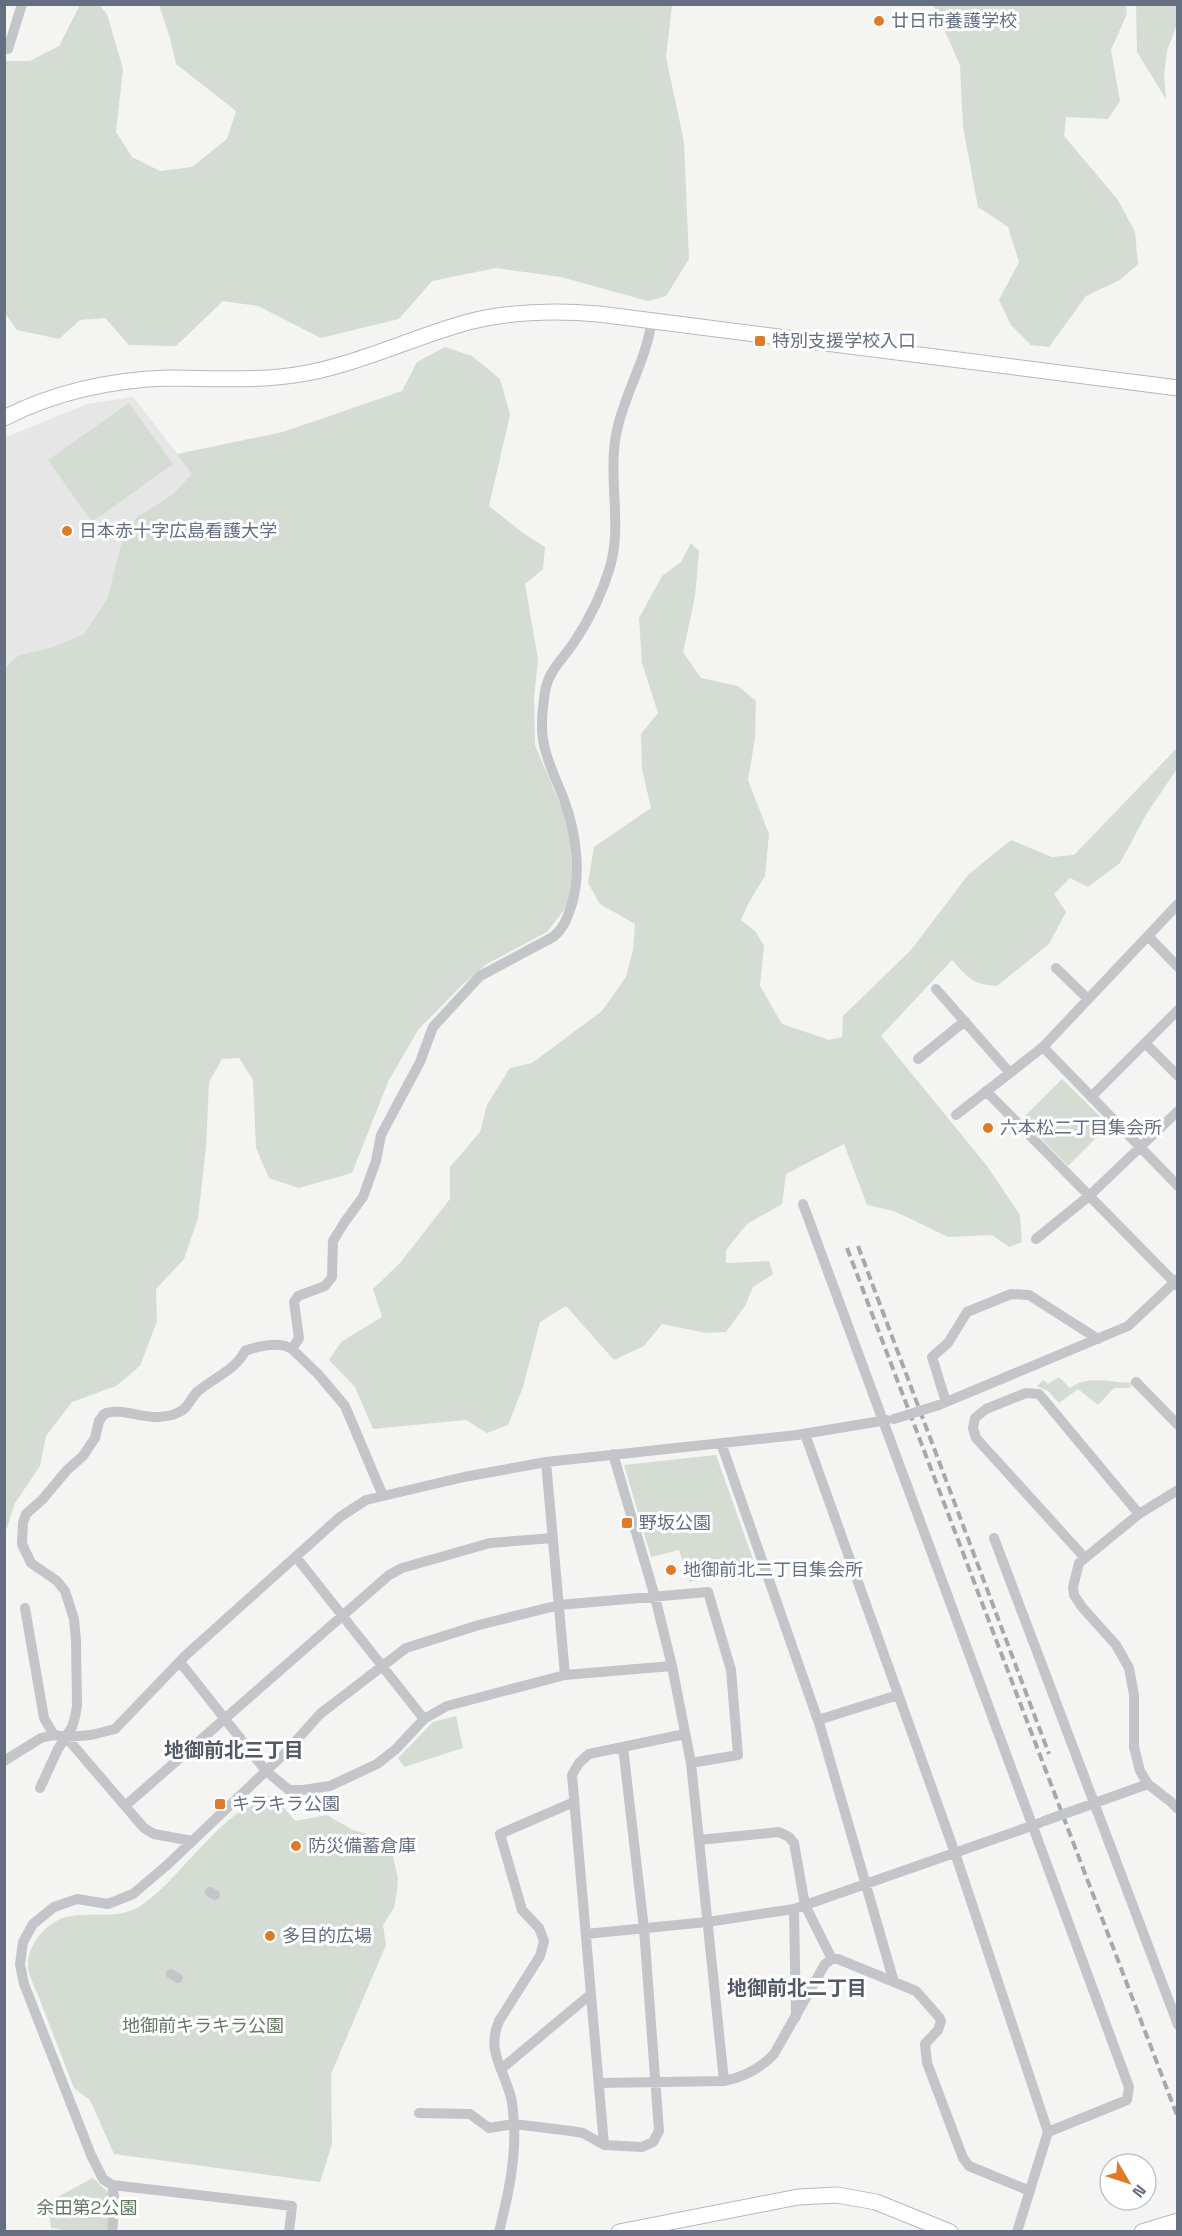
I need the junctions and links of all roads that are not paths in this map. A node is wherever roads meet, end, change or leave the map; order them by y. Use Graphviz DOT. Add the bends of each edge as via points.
graph roads {
  1 [pos="22,4"];
  2 [pos="4,48"];
  3 [pos="652,320"];
  4 [pos="1178,388"];
  5 [pos="4,418"];
  6 [pos="1178,904"];
  7 [pos="1148,936"];
  8 [pos="1178,967"];
  9 [pos="1056,968"];
  10 [pos="936,989"];
  11 [pos="1088,999"];
  12 [pos="1178,1010"];
  13 [pos="965,1021"];
  14 [pos="1145,1043"];
  15 [pos="1043,1047"];
  16 [pos="918,1059"];
  17 [pos="1010,1073"];
  18 [pos="1178,1076"];
  19 [pos="987,1091"];
  20 [pos="1091,1097"];
  21 [pos="1178,1111"];
  22 [pos="956,1115"];
  23 [pos="1140,1147"];
  24 [pos="1178,1186"];
  25 [pos="1089,1196"];
  26 [pos="803,1204"];
  27 [pos="1036,1239"];
  28 [pos="1176,1282"];
  29 [pos="1098,1339"];
  30 [pos="292,1349"];
  31 [pos="1136,1382"];
  32 [pos="943,1404"];
  33 [pos="882,1421"];
  34 [pos="1178,1425"];
  35 [pos="805,1434"];
  36 [pos="721,1443"];
  37 [pos="613,1454"];
  38 [pos="546,1462"];
  39 [pos="1178,1490"];
  40 [pos="383,1496"];
  41 [pos="1139,1514"];
  42 [pos="553,1538"];
  43 [pos="994,1538"];
  44 [pos="296,1557"];
  45 [pos="1085,1558"];
  46 [pos="655,1597"];
  47 [pos="559,1605"];
  48 [pos="23,1614"];
  49 [pos="343,1616"];
  50 [pos="180,1662"];
  51 [pos="382,1665"];
  52 [pos="672,1666"];
  53 [pos="565,1674"];
  54 [pos="898,1695"];
  55 [pos="225,1719"];
  56 [pos="424,1719"];
  57 [pos="818,1720"];
  58 [pos="685,1734"];
  59 [pos="54,1735"];
  60 [pos="66,1737"];
  61 [pos="623,1747"];
  62 [pos="4,1761"];
  63 [pos="691,1763"];
  64 [pos="266,1771"];
  65 [pos="1148,1784"];
  66 [pos="40,1788"];
  67 [pos="574,1802"];
  68 [pos="1094,1803"];
  69 [pos="125,1806"];
  70 [pos="1178,1809"];
  71 [pos="1039,1823"];
  72 [pos="699,1840"];
  73 [pos="192,1841"];
  74 [pos="955,1853"];
  75 [pos="866,1884"];
  76 [pos="805,1905"];
  77 [pos="794,1909"];
  78 [pos="707,1922"];
  79 [pos="644,1929"];
  80 [pos="586,1934"];
  81 [pos="832,1959"];
  82 [pos="894,1982"];
  83 [pos="591,1994"];
  84 [pos="796,2017"];
  85 [pos="1178,2025"];
  86 [pos="501,2069"];
  87 [pos="724,2081"];
  88 [pos="655,2082"];
  89 [pos="599,2083"];
  90 [pos="419,2113"];
  91 [pos="514,2124"];
  92 [pos="1048,2132"];
  93 [pos="604,2145"];
  94 [pos="112,2185"];
  95 [pos="1030,2191"];
  96 [pos="1178,2221"];
  97 [pos="112,2232"];
  98 [pos="289,2232"];
  99 [pos="499,2232"];
  100 [pos="619,2232"];
  101 [pos="950,2232"];
  102 [pos="1017,2232"];
  103 [pos="1142,2232"];
  1 -- 2 [label="street" via="8,49"];
  3 -- 4 [label="street"];
  3 -- 5 [label="street" via="573,311 502,315 314,371 279,377 165,378 113,383 62,394"];
  3 -- 30 [label="street" via="646,354 617,428 613,474 616,536 610,567 594,608 548,678 544,699 543,741 575,843 577,880 566,922 553,937 480,976 433,1027 420,1062 381,1134 363,1197 333,1241 332,1277 326,1286 298,1296 294,1302 298,1338"];
  6 -- 7 [label="street"];
  7 -- 8 [label="street"];
  7 -- 11 [label="street"];
  9 -- 11 [label="street"];
  10 -- 13 [label="street"];
  11 -- 15 [label="street"];
  12 -- 14 [label="street"];
  13 -- 16 [label="street"];
  13 -- 17 [label="street"];
  14 -- 18 [label="street"];
  14 -- 20 [label="street"];
  15 -- 17 [label="street"];
  15 -- 20 [label="street"];
  17 -- 19 [label="street"];
  19 -- 22 [label="street"];
  19 -- 25 [label="street"];
  20 -- 23 [label="street"];
  21 -- 23 [label="street"];
  23 -- 24 [label="street"];
  23 -- 25 [label="street"];
  25 -- 27 [label="street"];
  25 -- 28 [label="street"];
  26 -- 33 [label="street"];
  28 -- 29 [label="street" via="1128,1326"];
  29 -- 32 [label="street"];
  29 -- 32 [label="street" via="1029,1295 1011,1294 967,1312 948,1343 932,1358"];
  30 -- 40 [label="street" via="345,1406"];
  30 -- 60 [label="street" via="285,1345 258,1346 245,1351 240,1361 207,1384 177,1414 144,1417 117,1410 104,1414 95,1438 82,1456 24,1518 22,1544 26,1554 31,1563 65,1591 74,1619 77,1706"];
  31 -- 34 [label="street"];
  32 -- 33 [label="street, bridge"];
  33 -- 35 [label="street"];
  33 -- 71 [label="street"];
  35 -- 36 [label="street"];
  35 -- 54 [label="street"];
  36 -- 37 [label="street"];
  36 -- 57 [label="street"];
  37 -- 38 [label="street"];
  37 -- 46 [label="street"];
  38 -- 40 [label="street"];
  38 -- 42 [label="street"];
  39 -- 41 [label="street"];
  40 -- 44 [label="street" via="366,1500 340,1517"];
  41 -- 45 [label="street"];
  41 -- 45 [label="street" via="1039,1394 1026,1393 986,1409 975,1418 976,1438"];
  42 -- 47 [label="street"];
  42 -- 49 [label="street" via="490,1543 402,1568"];
  43 -- 68 [label="street"];
  44 -- 49 [label="street"];
  44 -- 50 [label="street"];
  45 -- 65 [label="street" via="1079,1563 1074,1595 1116,1645 1129,1668 1134,1695 1134,1747"];
  46 -- 47 [label="street"];
  46 -- 52 [label="street"];
  46 -- 63 [label="street" via="708,1592 731,1670 738,1755"];
  47 -- 51 [label="street" via="406,1648"];
  47 -- 53 [label="street"];
  48 -- 59 [label="street" via="44,1718"];
  49 -- 51 [label="street"];
  49 -- 55 [label="street"];
  50 -- 55 [label="street"];
  50 -- 60 [label="street" via="115,1729 91,1736"];
  51 -- 56 [label="street"];
  51 -- 64 [label="street" via="321,1714"];
  52 -- 53 [label="street"];
  52 -- 58 [label="street"];
  53 -- 56 [label="street" via="447,1706"];
  54 -- 57 [label="street"];
  54 -- 74 [label="street"];
  55 -- 64 [label="street"];
  55 -- 69 [label="street"];
  56 -- 64 [label="street" via="377,1764 330,1786 289,1790"];
  57 -- 75 [label="street"];
  58 -- 61 [label="street"];
  58 -- 63 [label="street"];
  59 -- 60 [label="street"];
  59 -- 62 [label="street" via="41,1738"];
  60 -- 66 [label="street"];
  60 -- 69 [label="street"];
  61 -- 67 [label="street" via="589,1754 579,1763 572,1775"];
  61 -- 79 [label="street"];
  63 -- 72 [label="street"];
  64 -- 73 [label="street"];
  65 -- 68 [label="street"];
  65 -- 70 [label="street"];
  67 -- 80 [label="street"];
  67 -- 86 [label="street" via="500,1834 522,1910 539,1928 543,1941 540,1956 495,2032 494,2048"];
  68 -- 71 [label="street, bridge"];
  68 -- 85 [label="street"];
  69 -- 73 [label="street" via="154,1834"];
  71 -- 74 [label="street"];
  71 -- 92 [label="street" via="1129,2087 1127,2100"];
  72 -- 76 [label="street" via="779,1832 789,1837 794,1843"];
  72 -- 78 [label="street"];
  73 -- 94 [label="street" via="133,1894 108,1904 77,1899 54,1907 33,1924 23,1942 20,1964 24,1984 91,2155 103,2179"];
  74 -- 75 [label="street"];
  74 -- 92 [label="street"];
  75 -- 76 [label="street"];
  75 -- 82 [label="street"];
  76 -- 77 [label="street"];
  76 -- 81 [label="street"];
  77 -- 78 [label="street"];
  77 -- 84 [label="street"];
  78 -- 79 [label="street"];
  78 -- 87 [label="street"];
  79 -- 80 [label="street"];
  79 -- 88 [label="street"];
  80 -- 83 [label="street"];
  81 -- 82 [label="street"];
  81 -- 84 [label="street" via="825,1964"];
  82 -- 95 [label="street" via="916,1991 941,2021 925,2044 927,2063 963,2158 969,2166"];
  83 -- 86 [label="street"];
  83 -- 89 [label="street"];
  84 -- 87 [label="street" via="764,2064 741,2078"];
  86 -- 91 [label="street" via="510,2093"];
  87 -- 88 [label="street"];
  88 -- 89 [label="street"];
  88 -- 93 [label="street" via="659,2131 653,2142 642,2147"];
  89 -- 93 [label="street"];
  90 -- 91 [label="street" via="470,2114 489,2128"];
  91 -- 93 [label="street" via="583,2133"];
  91 -- 99 [label="street" via="512,2175"];
  92 -- 95 [label="street"];
  94 -- 97 [label="street"];
  94 -- 98 [label="street" via="292,2206"];
  95 -- 102 [label="street"];
  96 -- 103 [label="street"];
  100 -- 101 [label="street" via="798,2197 837,2195 876,2202"];
}
